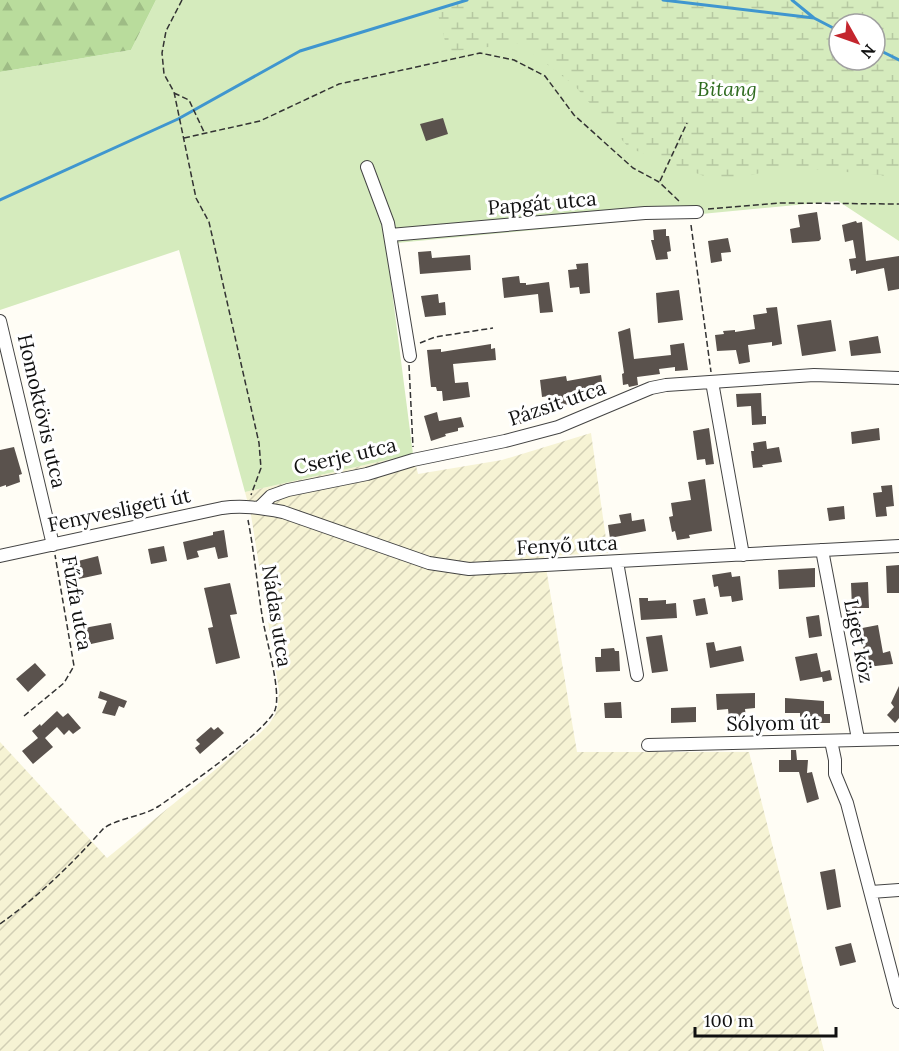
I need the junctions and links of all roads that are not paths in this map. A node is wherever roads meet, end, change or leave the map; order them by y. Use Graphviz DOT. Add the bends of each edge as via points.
graph roads {
  1 [pos="367,167"];
  2 [pos="694,212"];
  3 [pos="390,235"];
  4 [pos="1,321"];
  5 [pos="414,351"];
  6 [pos="899,378"];
  7 [pos="712,382"];
  8 [pos="413,460"];
  9 [pos="246,506"];
  10 [pos="260,507"];
  11 [pos="53,545"];
  12 [pos="899,546"];
  13 [pos="822,550"];
  14 [pos="743,555"];
  15 [pos="0,556"];
  16 [pos="617,562"];
  17 [pos="637,675"];
  18 [pos="858,739"];
  19 [pos="899,739"];
  20 [pos="831,741"];
  21 [pos="648,745"];
  22 [pos="899,890"];
  23 [pos="871,892"];
  24 [pos="899,1002"];
  1 -- 3 [label="street"];
  2 -- 3 [label="street, Papgát utca"];
  3 -- 5 [label="street"];
  4 -- 11 [label="street, Homoktövis utca"];
  6 -- 7 [label="street, Pázsit utca" via="814,375"];
  7 -- 8 [label="street, Pázsit utca" via="651,388 558,427"];
  7 -- 14 [label="street"];
  8 -- 10 [label="street, Cserje utca" via="367,474 278,492"];
  9 -- 10 [label="street, Fenyő utca"];
  9 -- 11 [label="street, Fenyvesligeti út"];
  10 -- 16 [label="street, Fenyő utca" via="455,568 484,570"];
  11 -- 15 [label="street, Fenyvesligeti út"];
  12 -- 13 [label="street, Fenyő utca"];
  13 -- 14 [label="street, Fenyő utca"];
  13 -- 18 [label="street, Liget köz"];
  14 -- 16 [label="street, Fenyő utca"];
  16 -- 17 [label="street"];
  18 -- 19 [label="street, Sólyom út"];
  18 -- 20 [label="street, Sólyom út"];
  20 -- 21 [label="street, Sólyom út"];
  20 -- 23 [label="street" via="835,774 847,803"];
  22 -- 23 [label="street"];
  23 -- 24 [label="street"];
}
